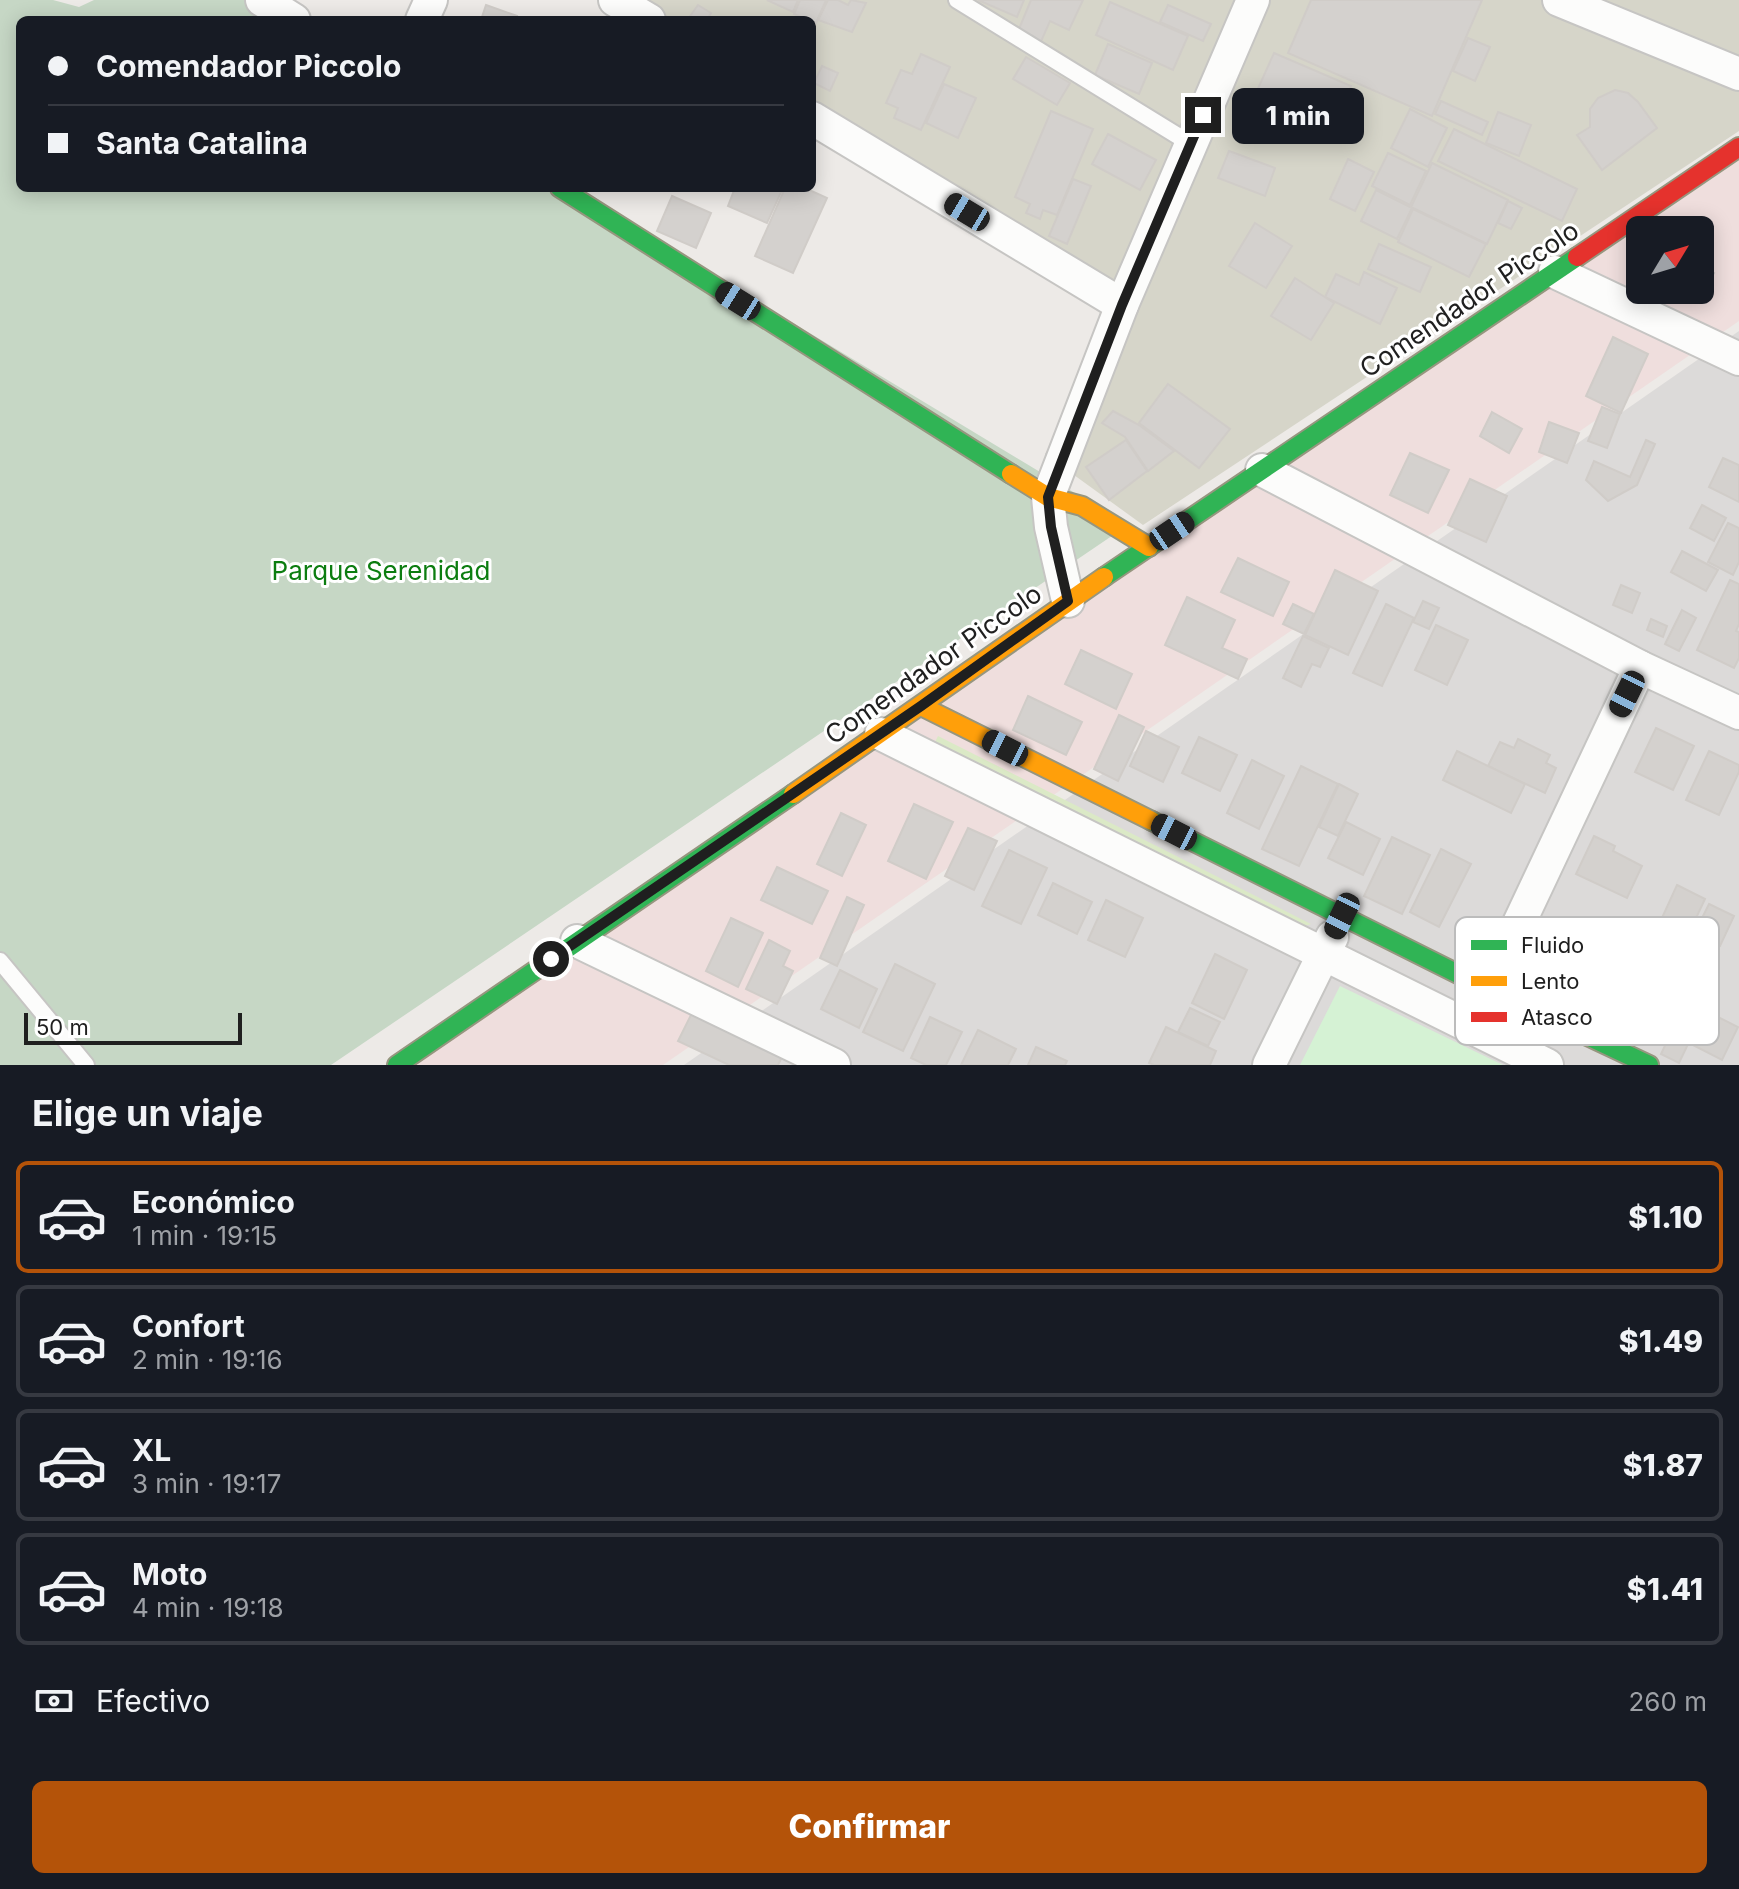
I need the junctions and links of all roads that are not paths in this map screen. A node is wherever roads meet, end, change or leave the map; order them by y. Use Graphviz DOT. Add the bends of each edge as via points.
graph roads {
  1 [pos="262,0"];
  2 [pos="615,0"];
  3 [pos="957,0"];
  4 [pos="1253,0"];
  5 [pos="1559,0"];
  6 [pos="288,16"];
  7 [pos="642,16"];
  8 [pos="1739,74"];
  9 [pos="816,120"];
  10 [pos="1191,144"];
  11 [pos="1739,147"];
  12 [pos="566,192"];
  13 [pos="1555,272"];
  14 [pos="1122,305"];
  15 [pos="1739,359"];
  16 [pos="1262,470"];
  17 [pos="1048,497"];
  18 [pos="1149,547"];
  19 [pos="1068,601"];
  20 [pos="1640,667"];
  21 [pos="921,706"];
  22 [pos="1739,713"];
  23 [pos="881,734"];
  24 [pos="1342,916"];
  25 [pos="1522,917"];
  26 [pos="577,941"];
  27 [pos="1324,954"];
  28 [pos="0,961"];
  29 [pos="1455,972"];
  30 [pos="1455,1020"];
  31 [pos="1506,1045"];
  32 [pos="1591,1045"];
  33 [pos="1613,1057"];
  34 [pos="86,1065"];
  35 [pos="397,1065"];
  36 [pos="834,1065"];
  37 [pos="1269,1065"];
  38 [pos="1547,1065"];
  39 [pos="1649,1065"];
  1 -- 6 [label="street"];
  2 -- 7 [label="street"];
  3 -- 10 [label="lane"];
  4 -- 10 [label="street"];
  5 -- 8 [label="street"];
  9 -- 14 [label="street"];
  10 -- 14 [label="street"];
  11 -- 13 [label="street, Comendador Piccolo"];
  12 -- 17 [label="street"];
  13 -- 15 [label="street"];
  13 -- 16 [label="street, Comendador Piccolo"];
  14 -- 17 [label="street"];
  16 -- 18 [label="street, Comendador Piccolo"];
  16 -- 20 [label="street"];
  17 -- 18 [label="street" via="1082,506"];
  17 -- 19 [label="street"];
  18 -- 19 [label="street, Comendador Piccolo"];
  19 -- 21 [label="street, Comendador Piccolo"];
  20 -- 22 [label="street"];
  20 -- 25 [label="street"];
  21 -- 23 [label="street, Comendador Piccolo"];
  21 -- 24 [label="street"];
  23 -- 26 [label="street, Comendador Piccolo"];
  23 -- 27 [label="street"];
  24 -- 27 [label="street"];
  24 -- 29 [label="street"];
  26 -- 35 [label="street, Comendador Piccolo"];
  26 -- 36 [label="street"];
  27 -- 30 [label="street"];
  27 -- 37 [label="street"];
  28 -- 34 [label="lane"];
  31 -- 38 [label="street"];
  32 -- 33 [label="street"];
  33 -- 39 [label="street"];
}
